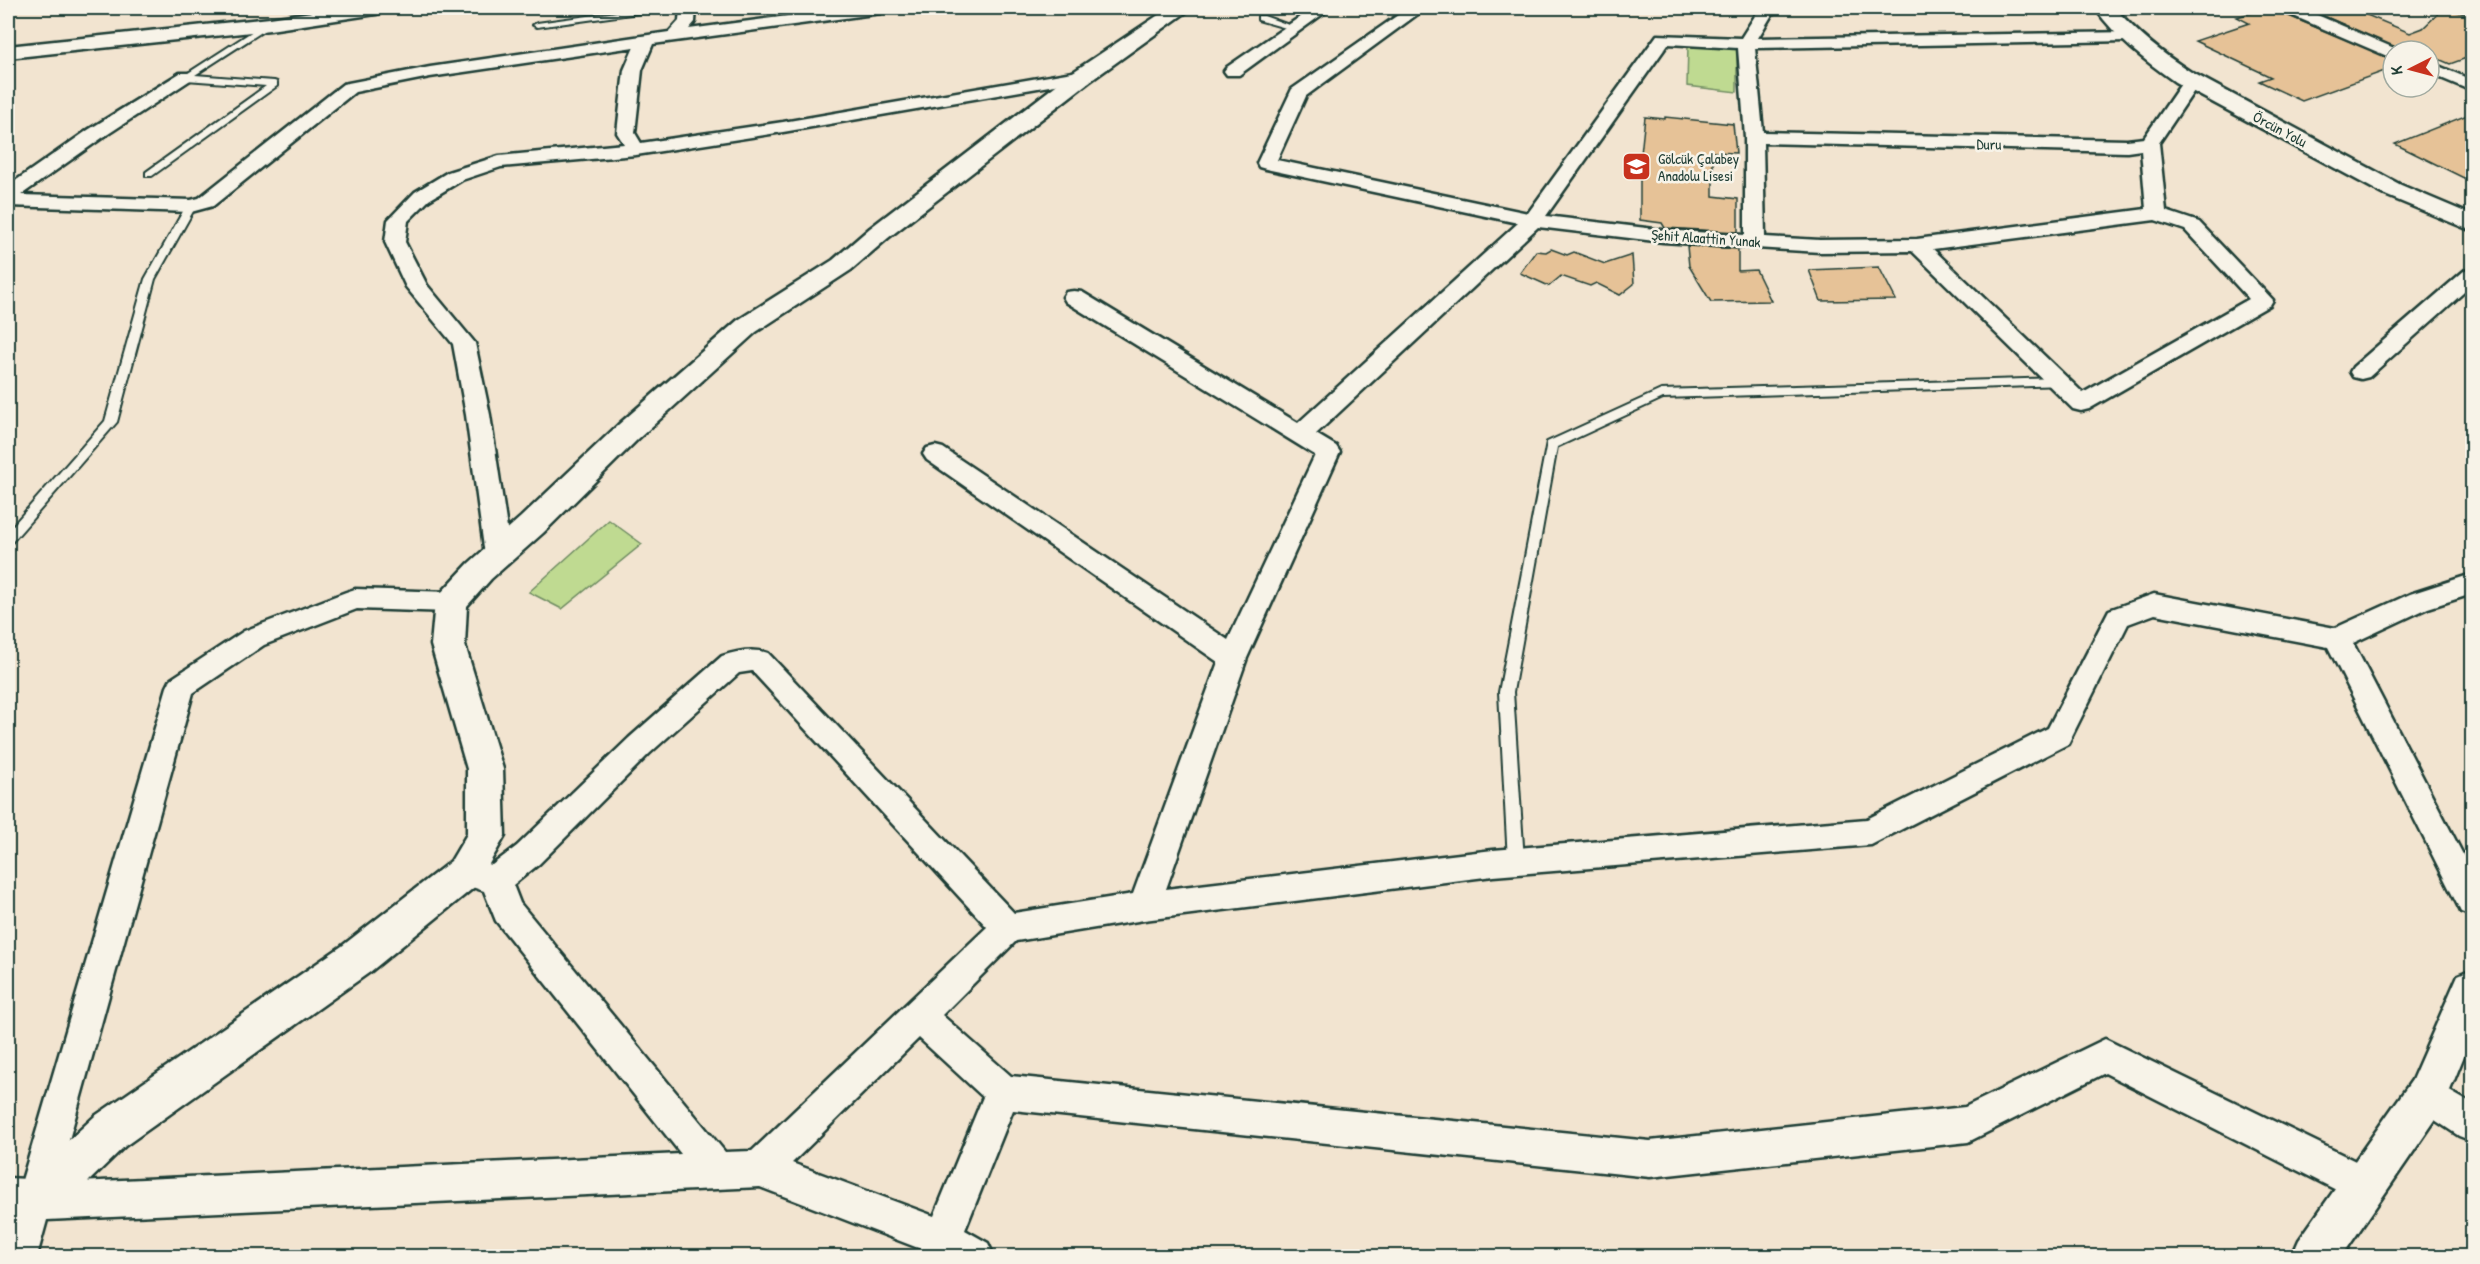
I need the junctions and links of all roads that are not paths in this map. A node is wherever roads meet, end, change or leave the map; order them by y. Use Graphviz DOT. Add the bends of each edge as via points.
graph roads {
  1 [pos="376,8"];
  2 [pos="660,8"];
  3 [pos="688,8"];
  4 [pos="881,8"];
  5 [pos="1182,8"];
  6 [pos="1323,8"];
  7 [pos="1418,8"];
  8 [pos="1768,8"];
  9 [pos="2105,8"];
  10 [pos="2288,8"];
  11 [pos="1261,18"];
  12 [pos="270,24"];
  13 [pos="537,25"];
  14 [pos="1293,28"];
  15 [pos="2155,32"];
  16 [pos="675,35"];
  17 [pos="2128,36"];
  18 [pos="647,40"];
  19 [pos="1746,43"];
  20 [pos="2381,47"];
  21 [pos="8,52"];
  22 [pos="1233,71"];
  23 [pos="2441,72"];
  24 [pos="1084,75"];
  25 [pos="186,77"];
  26 [pos="2191,82"];
  27 [pos="2472,86"];
  28 [pos="1754,137"];
  29 [pos="2150,143"];
  30 [pos="636,149"];
  31 [pos="149,174"];
  32 [pos="8,195"];
  33 [pos="8,200"];
  34 [pos="191,206"];
  35 [pos="2157,214"];
  36 [pos="2472,215"];
  37 [pos="1533,220"];
  38 [pos="2472,224"];
  39 [pos="1755,242"];
  40 [pos="1917,245"];
  41 [pos="2472,274"];
  42 [pos="1074,297"];
  43 [pos="2361,372"];
  44 [pos="2060,382"];
  45 [pos="1300,435"];
  46 [pos="935,454"];
  47 [pos="8,539"];
  48 [pos="498,555"];
  49 [pos="2472,584"];
  50 [pos="451,602"];
  51 [pos="2337,639"];
  52 [pos="1233,658"];
  53 [pos="1516,861"];
  54 [pos="464,873"];
  55 [pos="496,880"];
  56 [pos="2472,902"];
  57 [pos="1144,906"];
  58 [pos="1008,928"];
  59 [pos="2472,988"];
  60 [pos="918,1015"];
  61 [pos="1003,1092"];
  62 [pos="2427,1095"];
  63 [pos="2472,1124"];
  64 [pos="760,1169"];
  65 [pos="718,1172"];
  66 [pos="2364,1185"];
  67 [pos="21,1201"];
  68 [pos="943,1238"];
  69 [pos="18,1257"];
  70 [pos="975,1257"];
  71 [pos="2315,1257"];
  1 -- 12 [label="street"];
  2 -- 13 [label="lane"];
  3 -- 16 [label="street" via="687,22"];
  4 -- 16 [label="street"];
  5 -- 24 [label="street"];
  6 -- 14 [label="street"];
  7 -- 37 [label="street, Şehit Alaattin Yunak" via="1298,93 1266,163"];
  8 -- 19 [label="street"];
  9 -- 17 [label="street, Örcün Yolu"];
  10 -- 20 [label="street"];
  11 -- 14 [label="lane"];
  12 -- 21 [label="street"];
  12 -- 25 [label="lane"];
  14 -- 22 [label="street"];
  15 -- 36 [label="street, Örcün Yolu" via="2179,59 2200,74"];
  16 -- 18 [label="street"];
  17 -- 19 [label="street"];
  17 -- 26 [label="street, Örcün Yolu"];
  18 -- 30 [label="street" via="636,54 631,71 626,133"];
  18 -- 34 [label="street" via="430,72 350,88 206,202"];
  19 -- 28 [label="street"];
  19 -- 37 [label="street" via="1663,39"];
  23 -- 27 [label="street"];
  24 -- 30 [label="street"];
  24 -- 48 [label="street" via="842,265 747,326"];
  25 -- 31 [label="lane" via="274,84"];
  25 -- 32 [label="street" via="94,134"];
  26 -- 29 [label="street"];
  26 -- 38 [label="street, Örcün Yolu" via="2393,190"];
  28 -- 29 [label="street, Duru" via="2127,146"];
  28 -- 39 [label="street"];
  29 -- 35 [label="street"];
  30 -- 48 [label="street" via="499,162 455,176 422,196 398,220 395,242 417,287 464,343"];
  33 -- 34 [label="street"];
  34 -- 47 [label="lane" via="150,279 111,422"];
  35 -- 40 [label="street, Şehit Alaattin Yunak"];
  35 -- 44 [label="street" via="2192,226 2262,300 2081,404"];
  37 -- 39 [label="street, Şehit Alaattin Yunak" via="1663,236"];
  37 -- 45 [label="street"];
  39 -- 40 [label="street, Şehit Alaattin Yunak"];
  40 -- 44 [label="street"];
  41 -- 43 [label="street"];
  42 -- 45 [label="street"];
  44 -- 53 [label="lane" via="1660,394 1551,445 1506,692"];
  45 -- 52 [label="street" via="1328,452"];
  46 -- 52 [label="street"];
  48 -- 50 [label="street"];
  49 -- 51 [label="street" via="2419,602"];
  50 -- 54 [label="street" via="448,645 485,769 486,836"];
  50 -- 67 [label="street" via="355,600 254,638 181,687"];
  51 -- 53 [label="street" via="2154,604 2118,617 2058,736 1871,832"];
  51 -- 56 [label="street"];
  52 -- 57 [label="street"];
  53 -- 57 [label="street"];
  54 -- 55 [label="street"];
  54 -- 67 [label="street" via="356,959 110,1131"];
  55 -- 58 [label="street" via="528,855 639,746 732,663 758,660"];
  55 -- 65 [label="street" via="507,911"];
  57 -- 58 [label="street"];
  58 -- 60 [label="street"];
  59 -- 62 [label="street"];
  60 -- 61 [label="street"];
  60 -- 64 [label="street"];
  61 -- 66 [label="street" via="1650,1158 1968,1124 2105,1055"];
  61 -- 68 [label="street"];
  62 -- 63 [label="street"];
  62 -- 66 [label="street"];
  64 -- 65 [label="street"];
  64 -- 68 [label="street"];
  65 -- 67 [label="street"];
  66 -- 71 [label="street"];
  67 -- 69 [label="street"];
  68 -- 70 [label="street"];
}
